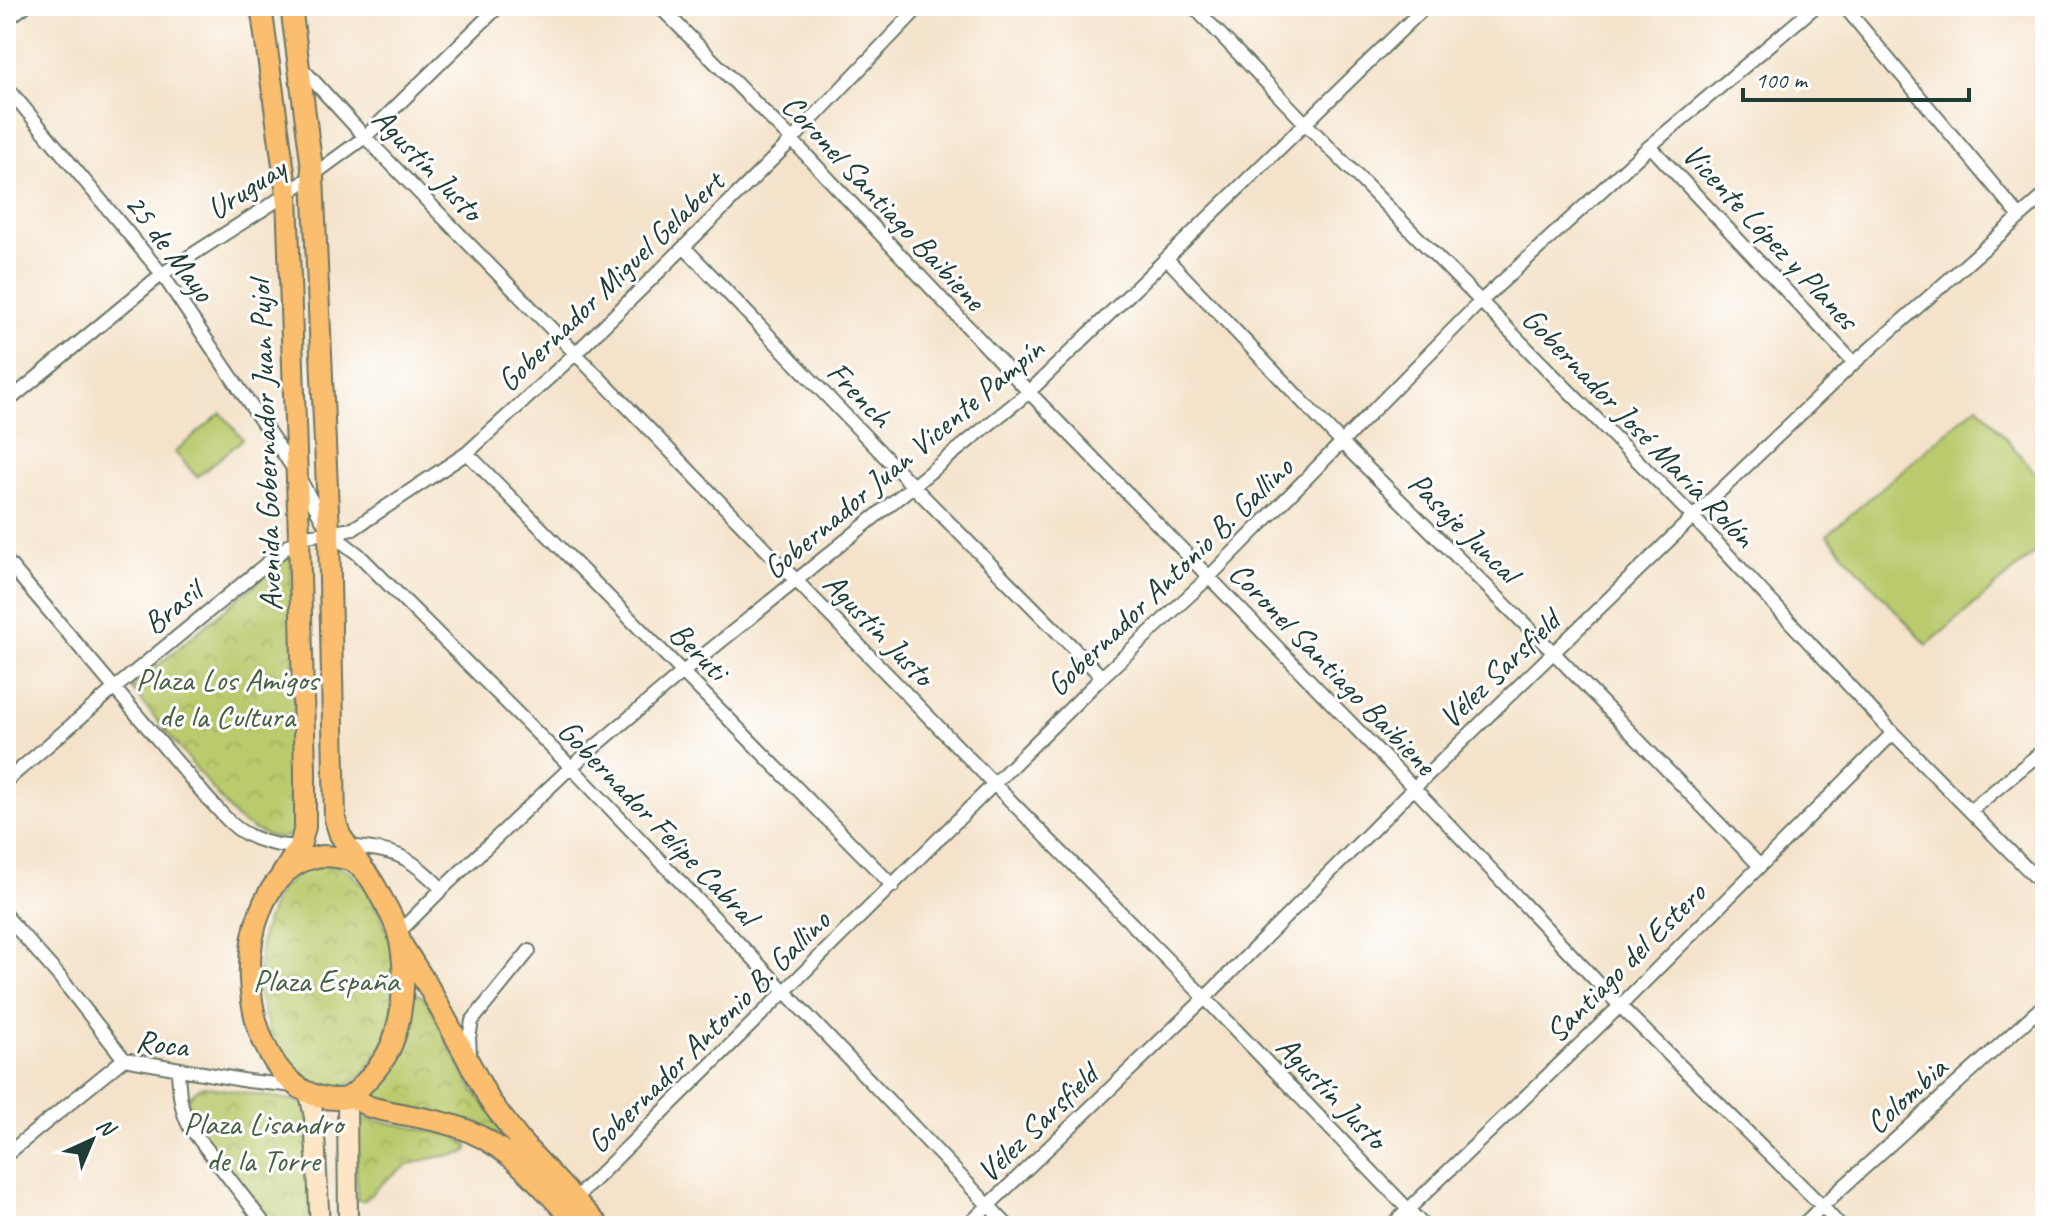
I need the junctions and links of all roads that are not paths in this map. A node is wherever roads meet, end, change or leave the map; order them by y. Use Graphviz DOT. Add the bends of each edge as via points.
graph roads {
  1 [pos="25,6"];
  2 [pos="261,6"];
  3 [pos="291,6"];
  4 [pos="499,6"];
  5 [pos="659,6"];
  6 [pos="920,6"];
  7 [pos="1193,6"];
  8 [pos="1426,6"];
  9 [pos="1816,6"];
  10 [pos="1844,6"];
  11 [pos="6,20"];
  12 [pos="299,65"];
  13 [pos="6,86"];
  14 [pos="1305,123"];
  15 [pos="365,137"];
  16 [pos="792,140"];
  17 [pos="1650,146"];
  18 [pos="313,176"];
  19 [pos="287,194"];
  20 [pos="2045,195"];
  21 [pos="2020,217"];
  22 [pos="684,247"];
  23 [pos="1167,259"];
  24 [pos="162,274"];
  25 [pos="1480,302"];
  26 [pos="576,353"];
  27 [pos="1854,363"];
  28 [pos="1029,392"];
  29 [pos="6,403"];
  30 [pos="1342,443"];
  31 [pos="467,453"];
  32 [pos="297,474"];
  33 [pos="914,487"];
  34 [pos="1693,517"];
  35 [pos="329,532"];
  36 [pos="299,537"];
  37 [pos="6,560"];
  38 [pos="1208,578"];
  39 [pos="796,581"];
  40 [pos="1553,652"];
  41 [pos="683,672"];
  42 [pos="1102,677"];
  43 [pos="115,688"];
  44 [pos="1893,733"];
  45 [pos="2045,749"];
  46 [pos="571,767"];
  47 [pos="6,781"];
  48 [pos="994,784"];
  49 [pos="1414,788"];
  50 [pos="1971,810"];
  51 [pos="300,846"];
  52 [pos="347,846"];
  53 [pos="321,856"];
  54 [pos="1759,865"];
  55 [pos="363,869"];
  56 [pos="279,879"];
  57 [pos="893,886"];
  58 [pos="2045,887"];
  59 [pos="442,889"];
  60 [pos="6,916"];
  61 [pos="399,938"];
  62 [pos="529,951"];
  63 [pos="785,992"];
  64 [pos="1205,998"];
  65 [pos="2045,1004"];
  66 [pos="1620,1006"];
  67 [pos="124,1059"];
  68 [pos="472,1069"];
  69 [pos="178,1070"];
  70 [pos="302,1089"];
  71 [pos="350,1096"];
  72 [pos="6,1155"];
  73 [pos="574,1200"];
  74 [pos="988,1205"];
  75 [pos="1822,1206"];
  76 [pos="1408,1209"];
  77 [pos="266,1226"];
  78 [pos="320,1226"];
  79 [pos="348,1226"];
  80 [pos="579,1226"];
  81 [pos="599,1226"];
  82 [pos="967,1226"];
  83 [pos="1008,1226"];
  84 [pos="1391,1226"];
  85 [pos="1424,1226"];
  86 [pos="1802,1226"];
  87 [pos="1840,1226"];
  1 -- 11 [label="street"];
  2 -- 19 [label="main road, Avenida Gobernador Juan Pujol"];
  3 -- 12 [label="main road, Avenida Gobernador Juan Pujol"];
  4 -- 15 [label="street, Uruguay"];
  5 -- 16 [label="street, Coronel Santiago Baibiene"];
  6 -- 16 [label="street, Gobernador Miguel Gelabert"];
  7 -- 14 [label="street, Gobernador José María Rolón"];
  8 -- 14 [label="street, Gobernador Juan Vicente Pampín"];
  9 -- 17 [label="street, Gobernador Antonio B. Gallino"];
  10 -- 21 [label="street"];
  12 -- 15 [label="street, Agustín Justo"];
  12 -- 18 [label="main road, Avenida Gobernador Juan Pujol"];
  13 -- 24 [label="street, 25 de Mayo"];
  14 -- 23 [label="street, Gobernador Juan Vicente Pampín"];
  14 -- 25 [label="street, Gobernador José María Rolón"];
  15 -- 18 [label="street, Uruguay"];
  15 -- 26 [label="street, Agustín Justo"];
  16 -- 22 [label="street, Gobernador Miguel Gelabert"];
  16 -- 28 [label="street, Coronel Santiago Baibiene"];
  17 -- 25 [label="street, Gobernador Antonio B. Gallino"];
  17 -- 27 [label="street, Vicente López y Planes"];
  18 -- 19 [label="street, Uruguay"];
  18 -- 35 [label="main road, Avenida Gobernador Juan Pujol"];
  19 -- 24 [label="street, Uruguay"];
  19 -- 32 [label="main road, Avenida Gobernador Juan Pujol"];
  20 -- 21 [label="street, Vélez Sarsfield"];
  21 -- 27 [label="street, Vélez Sarsfield"];
  22 -- 26 [label="street, Gobernador Miguel Gelabert"];
  22 -- 33 [label="street, French"];
  23 -- 28 [label="street, Gobernador Juan Vicente Pampín"];
  23 -- 30 [label="street, Pasaje Juncal"];
  24 -- 29 [label="street, Uruguay"];
  24 -- 32 [label="street, 25 de Mayo"];
  25 -- 30 [label="street, Gobernador Antonio B. Gallino"];
  25 -- 34 [label="street, Gobernador José María Rolón"];
  26 -- 31 [label="street, Gobernador Miguel Gelabert"];
  26 -- 39 [label="street, Agustín Justo"];
  27 -- 34 [label="street, Vélez Sarsfield"];
  28 -- 33 [label="street, Gobernador Juan Vicente Pampín"];
  28 -- 38 [label="street, Coronel Santiago Baibiene"];
  30 -- 38 [label="street, Gobernador Antonio B. Gallino"];
  30 -- 40 [label="street, Pasaje Juncal"];
  31 -- 35 [label="street, Gobernador Miguel Gelabert" via="353,529"];
  31 -- 41 [label="street, Beruti"];
  32 -- 35 [label="street, 25 de Mayo"];
  32 -- 36 [label="main road, Avenida Gobernador Juan Pujol"];
  33 -- 39 [label="street, Gobernador Juan Vicente Pampín"];
  33 -- 42 [label="street, French"];
  34 -- 40 [label="street, Vélez Sarsfield"];
  34 -- 44 [label="street, Gobernador José María Rolón"];
  35 -- 36 [label="street, Gobernador Miguel Gelabert"];
  35 -- 46 [label="street, Gobernador Felipe Cabral" via="358,554"];
  35 -- 52 [label="main road, Avenida Gobernador Juan Pujol" via="335,819"];
  36 -- 43 [label="street, Brasil"];
  36 -- 51 [label="main road, Avenida Gobernador Juan Pujol" via="305,802"];
  37 -- 43 [label="street"];
  38 -- 42 [label="street, Gobernador Antonio B. Gallino"];
  38 -- 49 [label="street, Coronel Santiago Baibiene"];
  39 -- 41 [label="street, Gobernador Juan Vicente Pampín"];
  39 -- 48 [label="street, Agustín Justo"];
  40 -- 49 [label="street, Vélez Sarsfield"];
  40 -- 54 [label="street, Pasaje Juncal"];
  41 -- 46 [label="street, Gobernador Juan Vicente Pampín"];
  41 -- 57 [label="street, Beruti"];
  42 -- 48 [label="street, Gobernador Antonio B. Gallino"];
  43 -- 47 [label="street, Brasil"];
  43 -- 51 [label="street" via="235,827 285,847"];
  44 -- 50 [label="street, Gobernador José María Rolón"];
  44 -- 54 [label="street, Santiago del Estero"];
  45 -- 50 [label="street"];
  46 -- 59 [label="street, Gobernador Juan Vicente Pampín"];
  46 -- 63 [label="street, Gobernador Felipe Cabral"];
  48 -- 57 [label="street, Gobernador Antonio B. Gallino"];
  48 -- 64 [label="street, Agustín Justo"];
  49 -- 64 [label="street, Vélez Sarsfield"];
  49 -- 66 [label="street, Coronel Santiago Baibiene"];
  50 -- 58 [label="street, Gobernador José María Rolón"];
  51 -- 53 [label="street"];
  51 -- 56 [label="main road, Avenida Gobernador Juan Pujol"];
  52 -- 55 [label="main road, Avenida Gobernador Juan Pujol"];
  52 -- 59 [label="street" via="403,856"];
  53 -- 55 [label="main road" via="341,856"];
  53 -- 56 [label="main road" via="296,865"];
  54 -- 66 [label="street, Santiago del Estero"];
  55 -- 61 [label="main road"];
  56 -- 70 [label="main road" via="256,926 250,982 253,1008 272,1058"];
  57 -- 63 [label="street, Gobernador Antonio B. Gallino"];
  59 -- 61 [label="street, Gobernador Juan Vicente Pampín"];
  60 -- 67 [label="street"];
  61 -- 68 [label="main road"];
  61 -- 71 [label="main road" via="403,974 396,1031 376,1070"];
  62 -- 68 [label="street" via="472,1021"];
  63 -- 73 [label="street, Gobernador Antonio B. Gallino"];
  63 -- 74 [label="street, Gobernador Felipe Cabral"];
  64 -- 74 [label="street, Vélez Sarsfield"];
  64 -- 76 [label="street, Agustín Justo"];
  65 -- 75 [label="street, Colombia"];
  66 -- 75 [label="street, Coronel Santiago Baibiene"];
  66 -- 76 [label="street, Santiago del Estero"];
  67 -- 69 [label="street, Roca"];
  67 -- 72 [label="street, Roca"];
  68 -- 73 [label="main road" via="521,1142"];
  69 -- 70 [label="street, Roca"];
  69 -- 77 [label="street" via="189,1126"];
  70 -- 71 [label="main road" via="323,1099"];
  70 -- 78 [label="main road" via="314,1117"];
  71 -- 79 [label="main road"];
  71 -- 80 [label="main road" via="370,1107 455,1126 491,1141"];
  73 -- 81 [label="main road"];
  74 -- 82 [label="street, Vélez Sarsfield"];
  74 -- 83 [label="street, Gobernador Felipe Cabral"];
  75 -- 86 [label="street, Colombia"];
  75 -- 87 [label="street, Coronel Santiago Baibiene"];
  76 -- 84 [label="street, Santiago del Estero"];
  76 -- 85 [label="street, Agustín Justo"];
}
